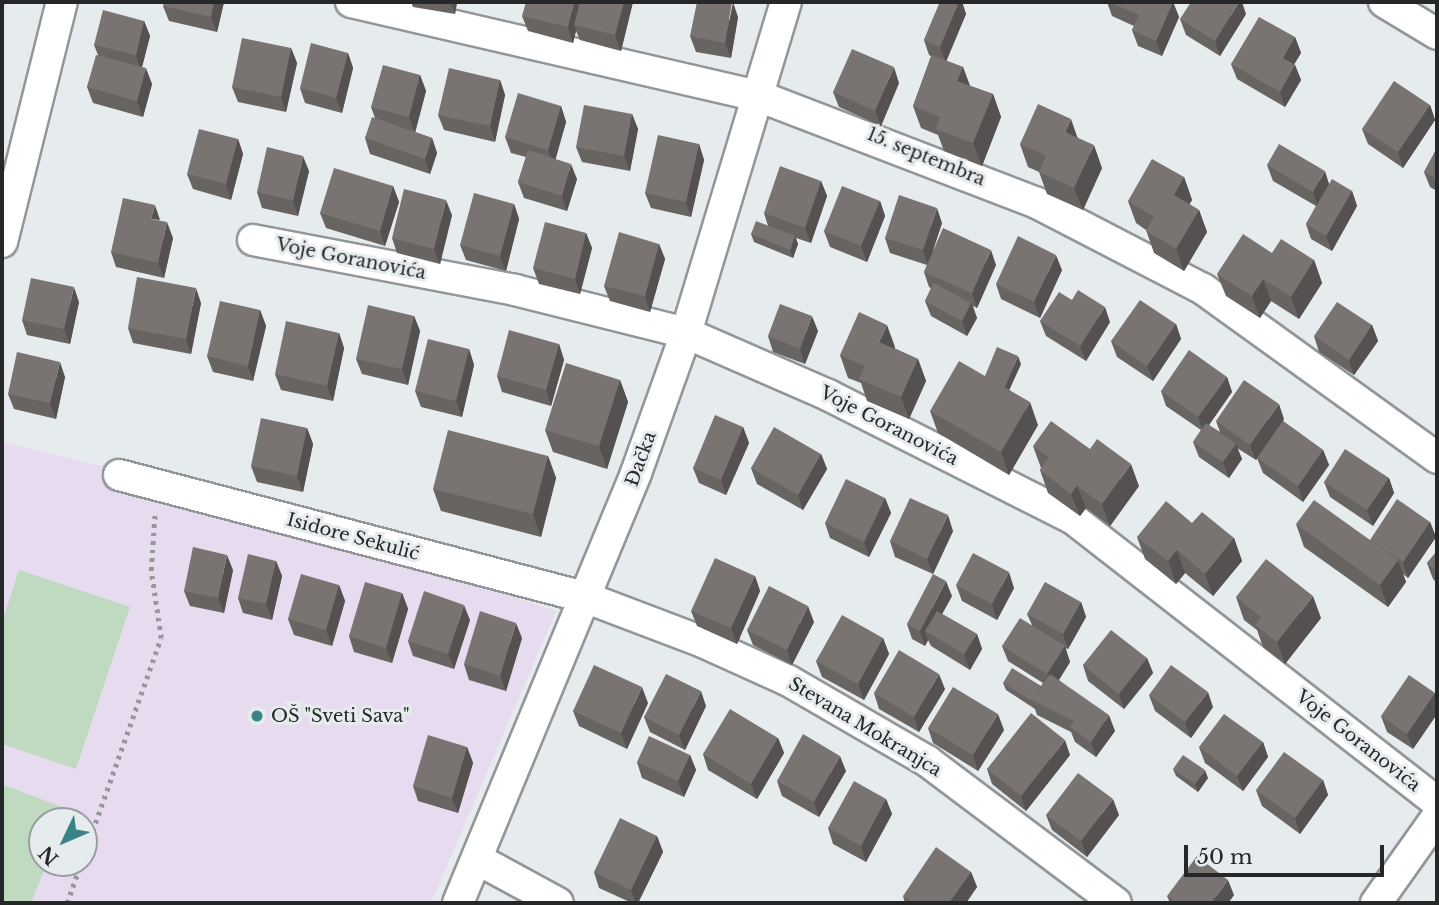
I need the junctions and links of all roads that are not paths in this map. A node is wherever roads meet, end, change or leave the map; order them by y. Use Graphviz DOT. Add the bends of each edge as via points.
graph roads {
  1 [pos="62,2"];
  2 [pos="351,2"];
  3 [pos="786,2"];
  4 [pos="1384,2"];
  5 [pos="1437,34"];
  6 [pos="761,97"];
  7 [pos="253,240"];
  8 [pos="2,242"];
  9 [pos="687,333"];
  10 [pos="1437,458"];
  11 [pos="119,475"];
  12 [pos="587,598"];
  13 [pos="1437,802"];
  14 [pos="1437,817"];
  15 [pos="477,859"];
  16 [pos="458,903"];
  17 [pos="558,903"];
  18 [pos="1116,903"];
  19 [pos="1376,903"];
  1 -- 8 [label="street"];
  2 -- 6 [label="street, 15. septembra"];
  3 -- 6 [label="street, Đačka"];
  4 -- 5 [label="street"];
  6 -- 9 [label="street, Đačka"];
  6 -- 10 [label="street, 15. septembra" via="1037,203 1203,289"];
  7 -- 9 [label="street, Voje Goranovića" via="515,290"];
  9 -- 12 [label="street, Đačka"];
  9 -- 13 [label="street, Voje Goranovića" via="828,395 1072,518"];
  11 -- 12 [label="street, Isidore Sekulić"];
  12 -- 15 [label="street, Đačka"];
  12 -- 18 [label="street, Stevana Mokranjca" via="801,687 926,761"];
  14 -- 19 [label="street"];
  15 -- 16 [label="street, Đačka"];
  15 -- 17 [label="street"];
}
